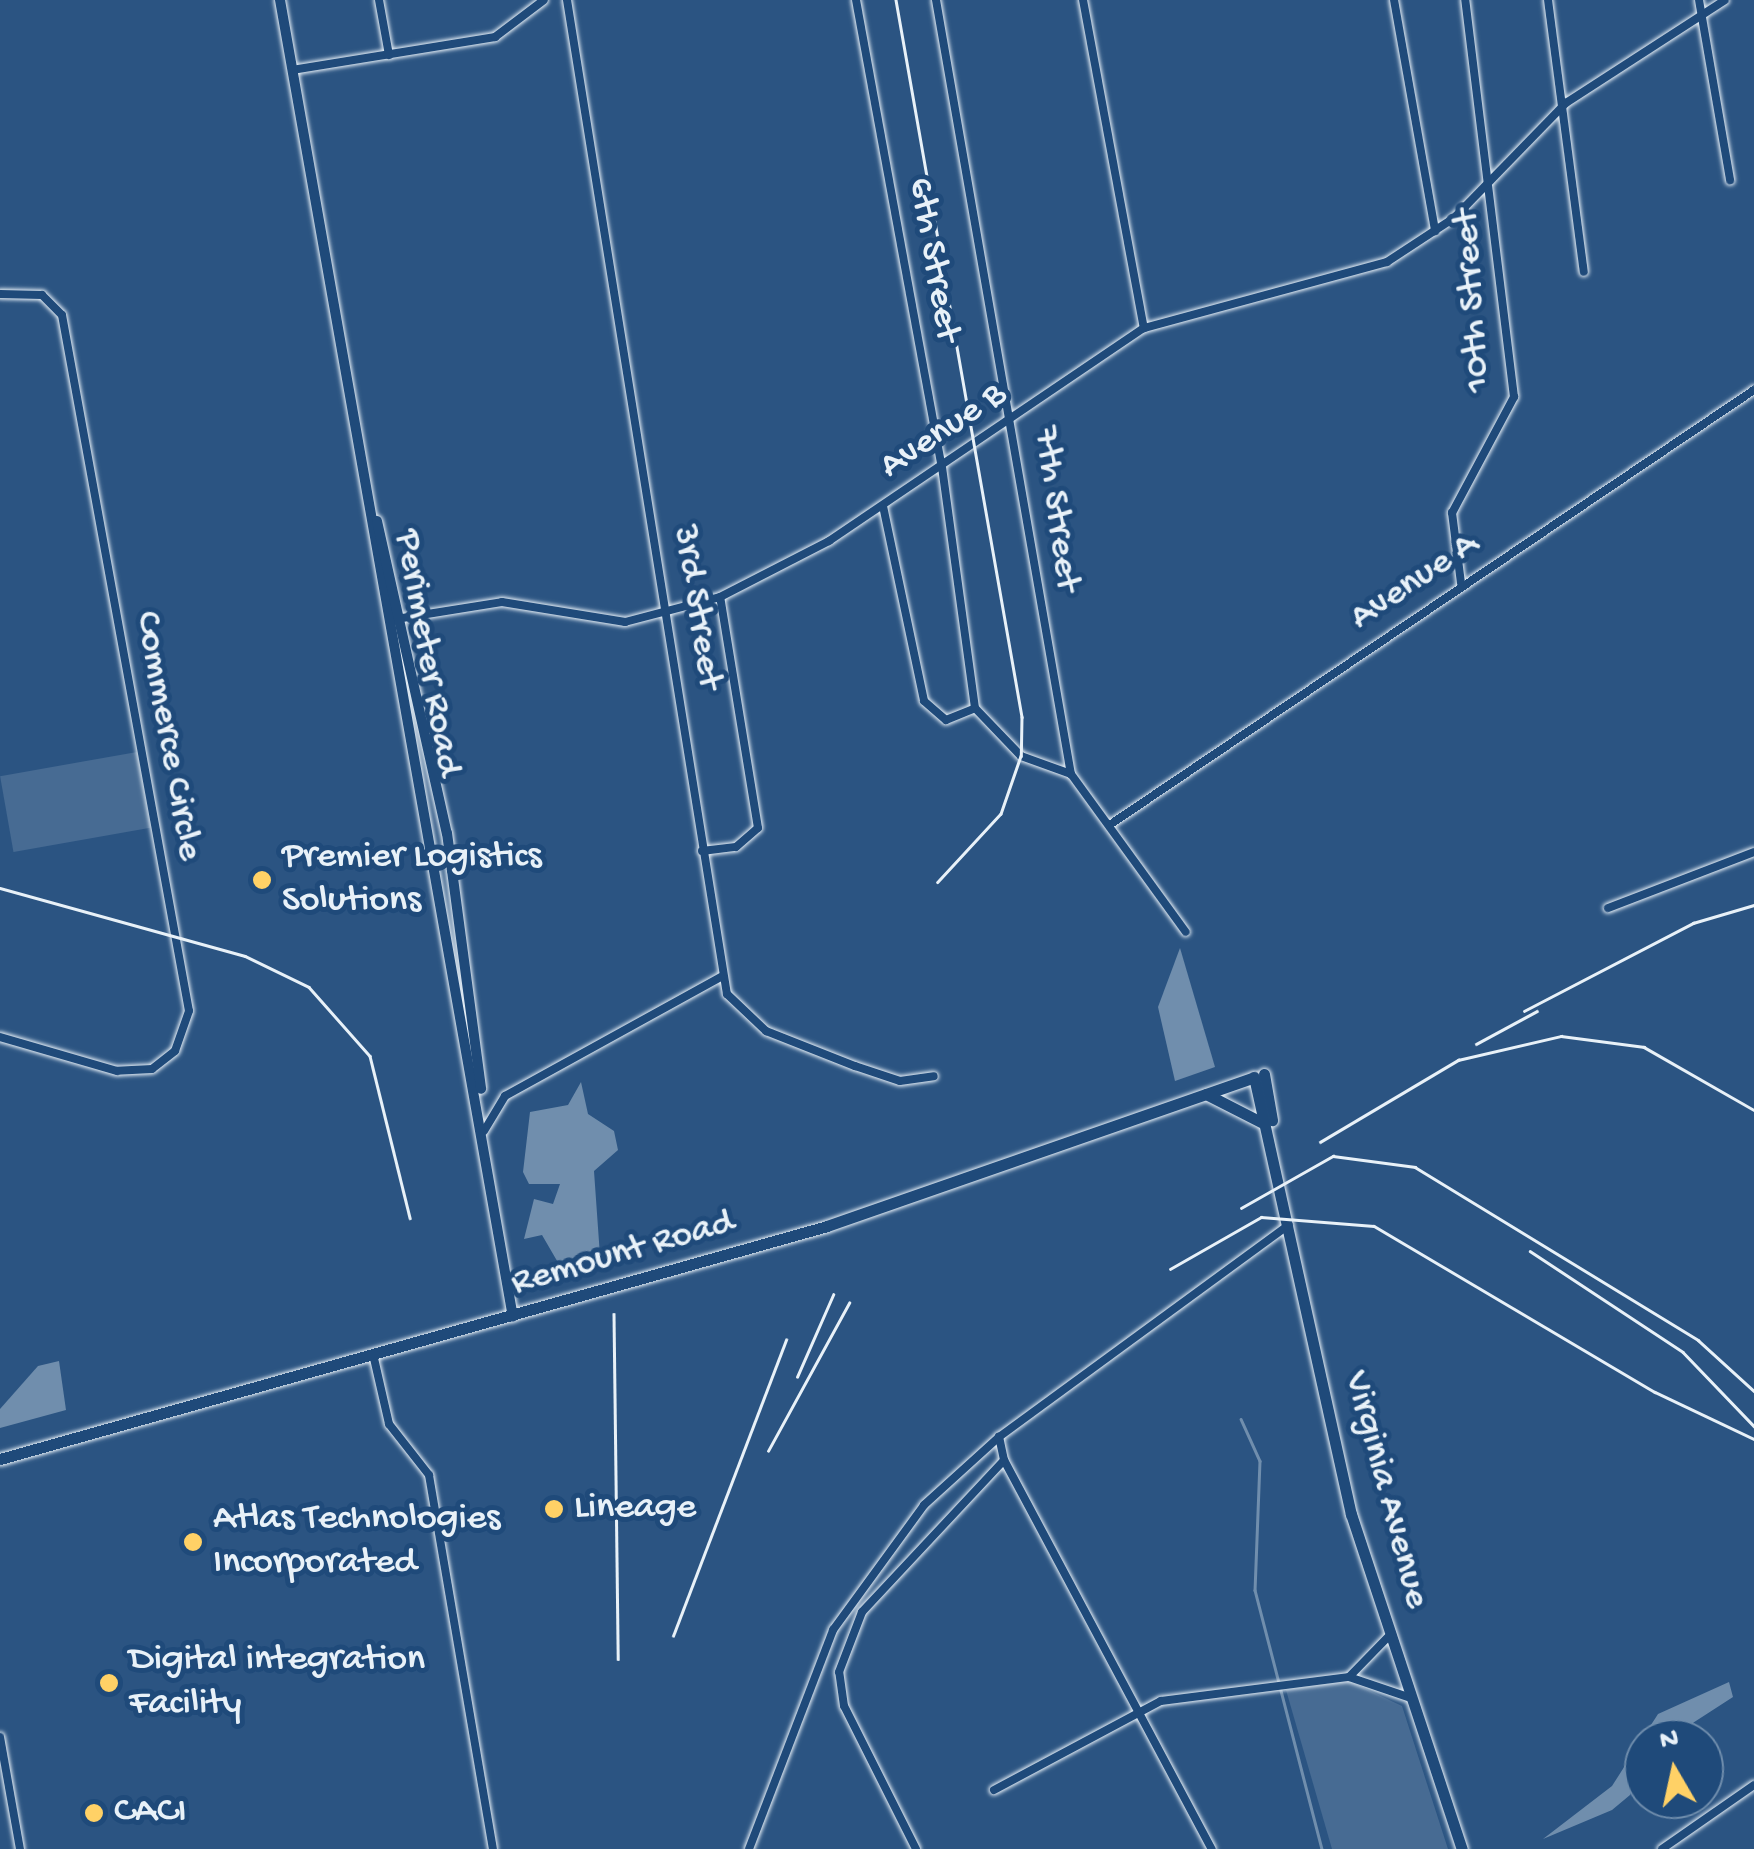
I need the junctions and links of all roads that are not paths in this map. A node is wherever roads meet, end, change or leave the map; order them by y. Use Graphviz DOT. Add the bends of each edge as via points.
graph roads {
  1 [pos="280,0"];
  2 [pos="379,0"];
  3 [pos="544,0"];
  4 [pos="567,0"];
  5 [pos="856,0"];
  6 [pos="936,0"];
  7 [pos="1083,0"];
  8 [pos="1394,0"];
  9 [pos="1464,0"];
  10 [pos="1548,0"];
  11 [pos="1698,0"];
  12 [pos="1724,0"];
  13 [pos="1701,15"];
  14 [pos="389,55"];
  15 [pos="292,70"];
  16 [pos="1566,103"];
  17 [pos="1493,175"];
  18 [pos="1730,180"];
  19 [pos="1435,232"];
  20 [pos="1584,272"];
  21 [pos="0,294"];
  22 [pos="1144,328"];
  23 [pos="1754,390"];
  24 [pos="1015,418"];
  25 [pos="942,466"];
  26 [pos="368,497"];
  27 [pos="882,506"];
  28 [pos="1461,583"];
  29 [pos="720,596"];
  30 [pos="671,612"];
  31 [pos="403,618"];
  32 [pos="390,620"];
  33 [pos="975,708"];
  34 [pos="1070,774"];
  35 [pos="1111,824"];
  36 [pos="702,851"];
  37 [pos="1754,852"];
  38 [pos="457,896"];
  39 [pos="440,901"];
  40 [pos="1608,908"];
  41 [pos="1186,932"];
  42 [pos="721,977"];
  43 [pos="0,1037"];
  44 [pos="934,1076"];
  45 [pos="1259,1076"];
  46 [pos="1206,1094"];
  47 [pos="481,1116"];
  48 [pos="484,1130"];
  49 [pos="1270,1134"];
  50 [pos="1292,1223"];
  51 [pos="514,1317"];
  52 [pos="373,1354"];
  53 [pos="999,1436"];
  54 [pos="0,1459"];
  55 [pos="1004,1460"];
  56 [pos="1391,1634"];
  57 [pos="1350,1677"];
  58 [pos="1411,1698"];
  59 [pos="1142,1712"];
  60 [pos="0,1736"];
  61 [pos="1754,1785"];
  62 [pos="994,1790"];
  63 [pos="20,1849"];
  64 [pos="494,1849"];
  65 [pos="749,1849"];
  66 [pos="916,1849"];
  67 [pos="1212,1849"];
  68 [pos="1462,1849"];
  69 [pos="1662,1849"];
  1 -- 15 [label="street, Perimeter Road"];
  2 -- 14 [label="street"];
  3 -- 14 [label="street" via="495,37"];
  4 -- 30 [label="street, 3rd Street"];
  5 -- 25 [label="street, 6th Street"];
  6 -- 24 [label="street, 7th Street"];
  7 -- 22 [label="street"];
  8 -- 19 [label="street"];
  9 -- 17 [label="street, 10th Street"];
  10 -- 16 [label="street"];
  11 -- 13 [label="street"];
  12 -- 13 [label="street, Avenue B"];
  13 -- 16 [label="street, Avenue B"];
  13 -- 18 [label="street"];
  14 -- 15 [label="street"];
  15 -- 26 [label="street, Perimeter Road"];
  16 -- 17 [label="street, Avenue B"];
  16 -- 20 [label="street"];
  17 -- 19 [label="street, Avenue B"];
  17 -- 28 [label="street, 10th Street" via="1493,258 1514,397 1452,513"];
  19 -- 22 [label="street, Avenue B" via="1387,262"];
  21 -- 43 [label="street, Commerce Circle" via="42,295 62,315 188,1011 176,1051 152,1069 117,1071"];
  22 -- 24 [label="street, Avenue B"];
  23 -- 28 [label="street, Avenue A"];
  24 -- 25 [label="street, Avenue B"];
  24 -- 34 [label="street, 7th Street"];
  25 -- 27 [label="street, Avenue B"];
  25 -- 33 [label="street, 6th Street"];
  26 -- 31 [label="street"];
  26 -- 32 [label="street, Perimeter Road"];
  27 -- 29 [label="street, Avenue B"];
  27 -- 33 [label="street" via="924,701 946,720"];
  28 -- 35 [label="street, Avenue A"];
  29 -- 30 [label="street, Avenue B"];
  29 -- 36 [label="street" via="758,828 736,847"];
  30 -- 31 [label="street, Avenue B" via="625,622 502,602"];
  30 -- 36 [label="street, 3rd Street"];
  31 -- 32 [label="street, Avenue B"];
  31 -- 38 [label="street"];
  32 -- 39 [label="street, Perimeter Road"];
  33 -- 34 [label="street" via="1021,756"];
  34 -- 35 [label="street"];
  35 -- 41 [label="street"];
  36 -- 42 [label="street, 3rd Street"];
  37 -- 40 [label="street"];
  38 -- 39 [label="street"];
  38 -- 47 [label="street"];
  39 -- 47 [label="street, Perimeter Road"];
  42 -- 44 [label="street" via="766,1030 900,1081"];
  42 -- 48 [label="street" via="505,1096"];
  45 -- 46 [label="main road, Remount Road"];
  45 -- 49 [label="main road, Virginia Avenue"];
  46 -- 49 [label="main road" via="1254,1112"];
  46 -- 51 [label="main road, Remount Road" via="827,1226"];
  47 -- 48 [label="street, Perimeter Road"];
  48 -- 51 [label="street, Perimeter Road"];
  49 -- 50 [label="main road, Virginia Avenue"];
  50 -- 53 [label="street"];
  50 -- 56 [label="main road, Virginia Avenue" via="1351,1514"];
  51 -- 52 [label="main road, Remount Road"];
  52 -- 54 [label="main road, Remount Road"];
  52 -- 64 [label="street" via="389,1424 429,1475"];
  53 -- 55 [label="street"];
  53 -- 65 [label="street" via="924,1505 868,1576 804,1694"];
  55 -- 59 [label="street"];
  55 -- 66 [label="street" via="862,1612 839,1672 863,1759"];
  56 -- 57 [label="street"];
  56 -- 58 [label="main road, Virginia Avenue"];
  57 -- 58 [label="street"];
  57 -- 59 [label="street" via="1206,1693"];
  58 -- 68 [label="main road, Virginia Avenue"];
  59 -- 62 [label="street"];
  59 -- 67 [label="street"];
  60 -- 63 [label="street"];
  61 -- 69 [label="street"];
}
